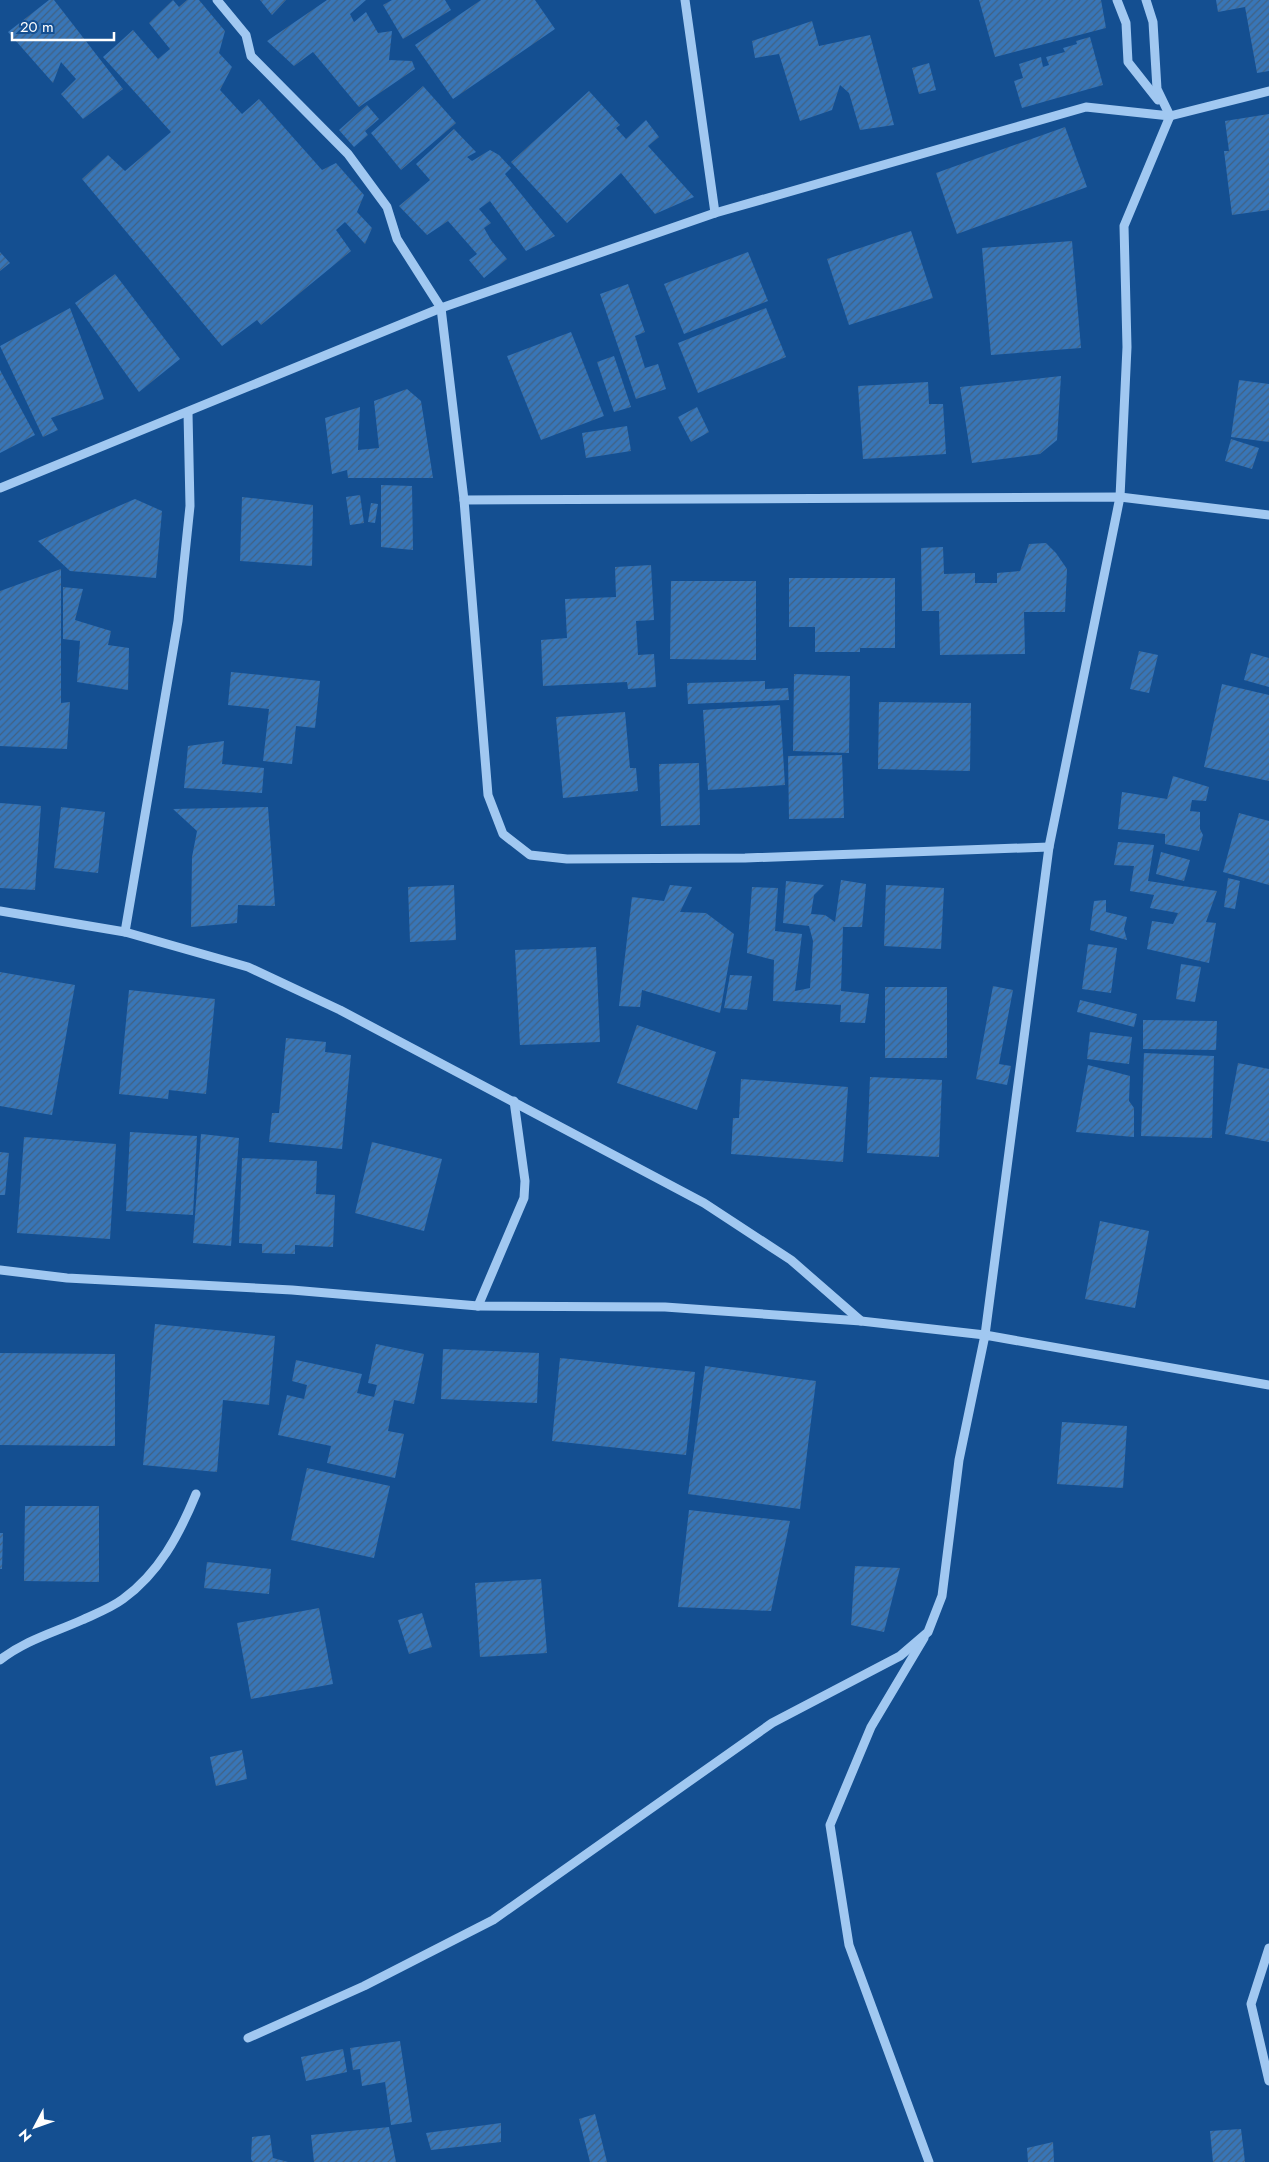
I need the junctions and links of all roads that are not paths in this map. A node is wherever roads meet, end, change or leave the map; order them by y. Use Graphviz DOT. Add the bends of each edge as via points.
graph roads {
  1 [pos="217,0"];
  2 [pos="686,0"];
  3 [pos="1117,0"];
  4 [pos="1146,0"];
  5 [pos="1269,91"];
  6 [pos="1170,116"];
  7 [pos="715,213"];
  8 [pos="441,308"];
  9 [pos="188,413"];
  10 [pos="0,488"];
  11 [pos="1120,497"];
  12 [pos="464,500"];
  13 [pos="1269,515"];
  14 [pos="1050,847"];
  15 [pos="0,912"];
  16 [pos="125,932"];
  17 [pos="514,1101"];
  18 [pos="0,1270"];
  19 [pos="478,1306"];
  20 [pos="861,1321"];
  21 [pos="985,1335"];
  22 [pos="1269,1386"];
  23 [pos="196,1494"];
  24 [pos="928,1632"];
  25 [pos="0,1660"];
  26 [pos="1269,1948"];
  27 [pos="248,2038"];
  28 [pos="1269,2081"];
  29 [pos="929,2162"];
  1 -- 8 [label="street" via="246,35 251,56 348,154 387,207 397,239"];
  2 -- 7 [label="street"];
  3 -- 6 [label="street" via="1126,23 1128,62"];
  4 -- 6 [label="street" via="1153,22 1157,89"];
  5 -- 6 [label="street"];
  6 -- 7 [label="street" via="1086,107"];
  6 -- 11 [label="street" via="1124,226 1127,347"];
  7 -- 8 [label="street"];
  8 -- 9 [label="street"];
  8 -- 12 [label="street"];
  9 -- 10 [label="street"];
  9 -- 16 [label="street" via="190,506 178,621"];
  11 -- 12 [label="street"];
  11 -- 13 [label="street"];
  11 -- 14 [label="street"];
  12 -- 14 [label="street" via="488,795 503,834 530,855 567,859 745,858"];
  14 -- 21 [label="street"];
  15 -- 16 [label="street"];
  16 -- 17 [label="street" via="248,967 340,1010"];
  17 -- 19 [label="street" via="525,1181 524,1198"];
  17 -- 20 [label="street" via="704,1203 791,1260"];
  18 -- 19 [label="street" via="67,1278 292,1290"];
  19 -- 20 [label="street" via="665,1307"];
  20 -- 21 [label="street"];
  21 -- 22 [label="street"];
  21 -- 24 [label="street" via="959,1460 942,1596"];
  23 -- 25 [label="street" via="158,1567 122,1600 20,1645"];
  24 -- 27 [label="street" via="900,1656 772,1723 493,1920 364,1986"];
  24 -- 29 [label="street" via="871,1727 830,1825 849,1945"];
  26 -- 28 [label="street" via="1251,2004"];
}
